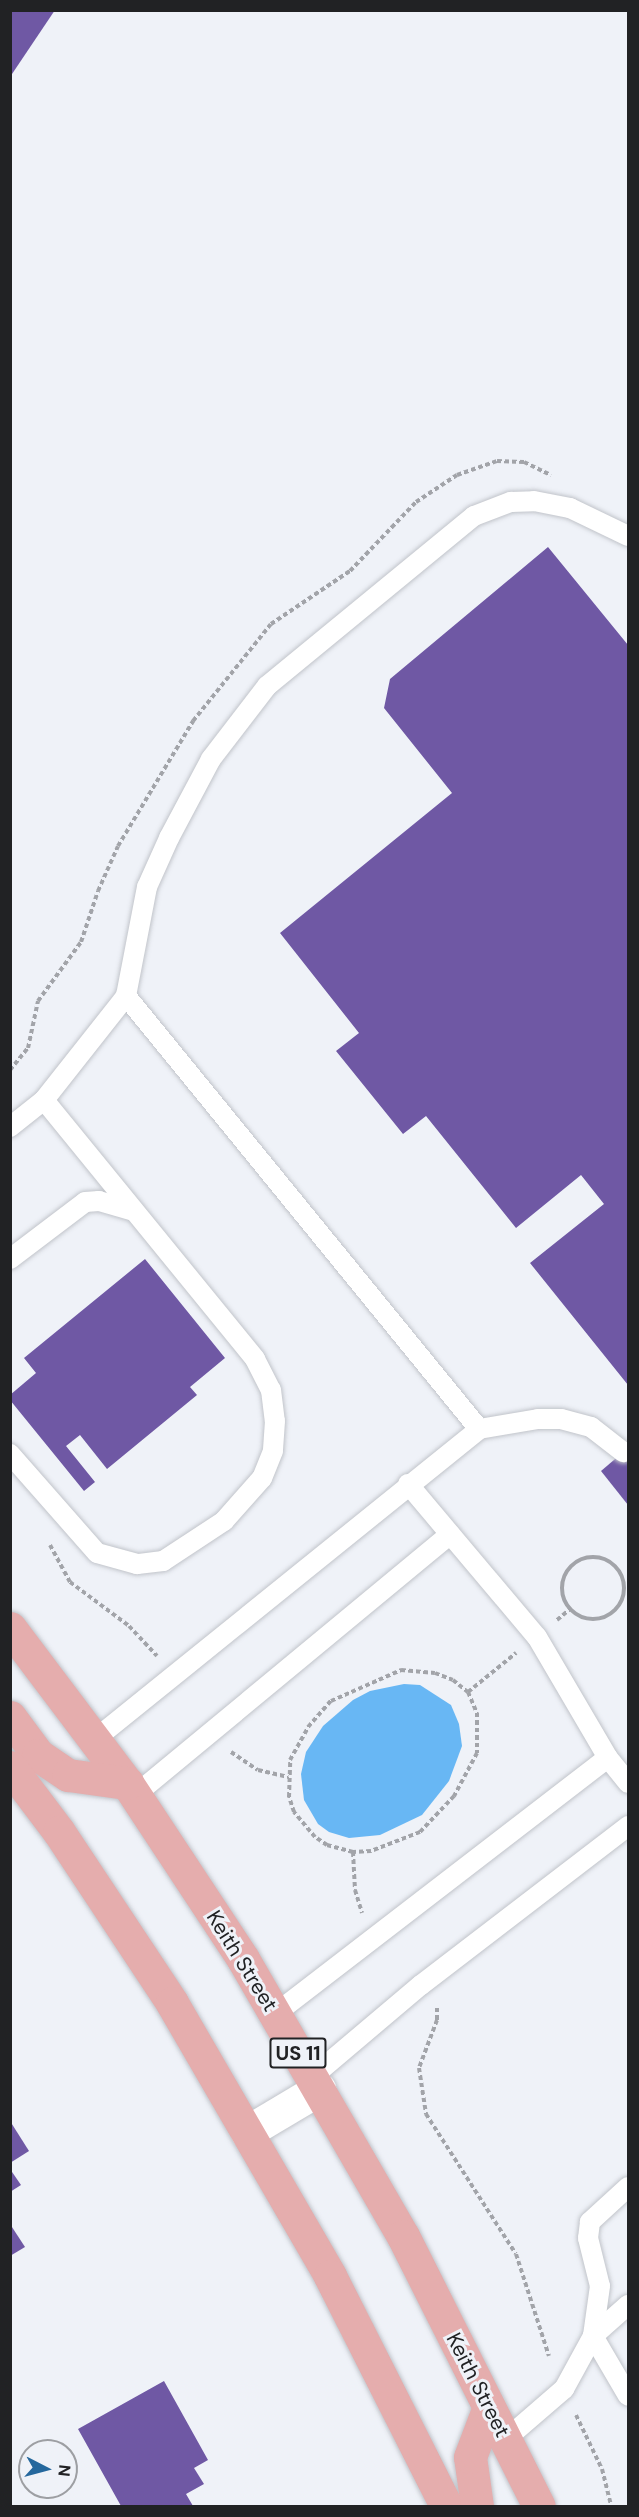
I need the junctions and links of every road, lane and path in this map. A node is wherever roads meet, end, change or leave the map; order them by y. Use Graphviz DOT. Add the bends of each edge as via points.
graph roads {
  1 [pos="628,536"];
  2 [pos="126,996"];
  3 [pos="44,1100"];
  4 [pos="10,1127"];
  5 [pos="134,1211"];
  6 [pos="10,1259"];
  7 [pos="479,1429"];
  8 [pos="623,1452"];
  9 [pos="10,1454"];
  10 [pos="408,1484"];
  11 [pos="450,1534"];
  12 [pos="45,1537"];
  13 [pos="608,1616"];
  14 [pos="10,1628"];
  15 [pos="174,1675"];
  16 [pos="10,1717"];
  17 [pos="214,1727"];
  18 [pos="94,1740"];
  19 [pos="608,1758"];
  20 [pos="10,1767"];
  21 [pos="288,1777"];
  22 [pos="628,1783"];
  23 [pos="131,1789"];
  24 [pos="628,1826"];
  25 [pos="353,1852"];
  26 [pos="377,1936"];
  27 [pos="421,1985"];
  28 [pos="275,2014"];
  29 [pos="315,2083"];
  30 [pos="247,2132"];
  31 [pos="628,2187"];
  32 [pos="628,2305"];
  33 [pos="593,2336"];
  34 [pos="564,2389"];
  35 [pos="628,2396"];
  36 [pos="489,2407"];
  37 [pos="506,2439"];
  38 [pos="446,2506"];
  39 [pos="477,2506"];
  40 [pos="539,2506"];
  41 [pos="611,2506"];
  1 -- 2 [label="lane" via="570,508 534,501 511,502 474,516 267,686 211,759 169,838 147,887"];
  2 -- 3 [label="lane"];
  2 -- 7 [label="lane"];
  3 -- 4 [label="lane"];
  3 -- 5 [label="lane"];
  5 -- 6 [label="lane" via="99,1201 85,1202"];
  5 -- 9 [label="lane" via="255,1359 271,1390 276,1421 273,1451 262,1478 224,1521 203,1537 163,1561 137,1564 111,1560 84,1542"];
  7 -- 8 [label="lane" via="561,1419 591,1427"];
  7 -- 10 [label="lane"];
  10 -- 11 [label="lane"];
  10 -- 15 [label="lane"];
  11 -- 17 [label="lane"];
  11 -- 19 [label="lane" via="537,1637"];
  12 -- 15 [label="path" via="70,1582 129,1626"];
  13 -- 13 [label="path" via="621,1602 621,1573 598,1556 577,1561 564,1577 564,1599 578,1615 588,1619"];
  14 -- 18 [label="main road, Keith Street / US 11"];
  15 -- 18 [label="lane"];
  16 -- 23 [label="main road" via="38,1755 68,1775"];
  17 -- 21 [label="path" via="238,1760 258,1770"];
  17 -- 23 [label="lane"];
  18 -- 23 [label="main road, Keith Street / US 11"];
  19 -- 22 [label="lane"];
  19 -- 26 [label="lane"];
  20 -- 30 [label="main road" via="59,1832 172,2003"];
  21 -- 25 [label="path" via="289,1797 304,1826 327,1845"];
  21 -- 25 [label="path" via="290,1760 308,1727 331,1701 351,1689 401,1670 418,1670 453,1680 468,1692 477,1713 477,1753 454,1796 434,1821 408,1839 385,1848"];
  23 -- 28 [label="main road, Keith Street / US 11"];
  24 -- 27 [label="lane"];
  25 -- 26 [label="path" via="359,1905"];
  26 -- 28 [label="lane"];
  27 -- 29 [label="lane"];
  27 -- 34 [label="path" via="438,2012 419,2068 426,2114 512,2245 540,2334"];
  28 -- 29 [label="main road, Keith Street / US 11"];
  29 -- 30 [label="street"];
  29 -- 36 [label="main road, Keith Street / US 11" via="403,2236"];
  30 -- 38 [label="main road" via="330,2276"];
  31 -- 33 [label="lane" via="590,2222 588,2238 600,2286"];
  32 -- 33 [label="lane"];
  33 -- 34 [label="lane"];
  33 -- 35 [label="lane"];
  34 -- 37 [label="lane"];
  34 -- 41 [label="path" via="602,2469"];
  36 -- 37 [label="main road, Keith Street / US 11"];
  36 -- 39 [label="main road" via="470,2457"];
  37 -- 40 [label="main road, Keith Street / US 11"];
}
